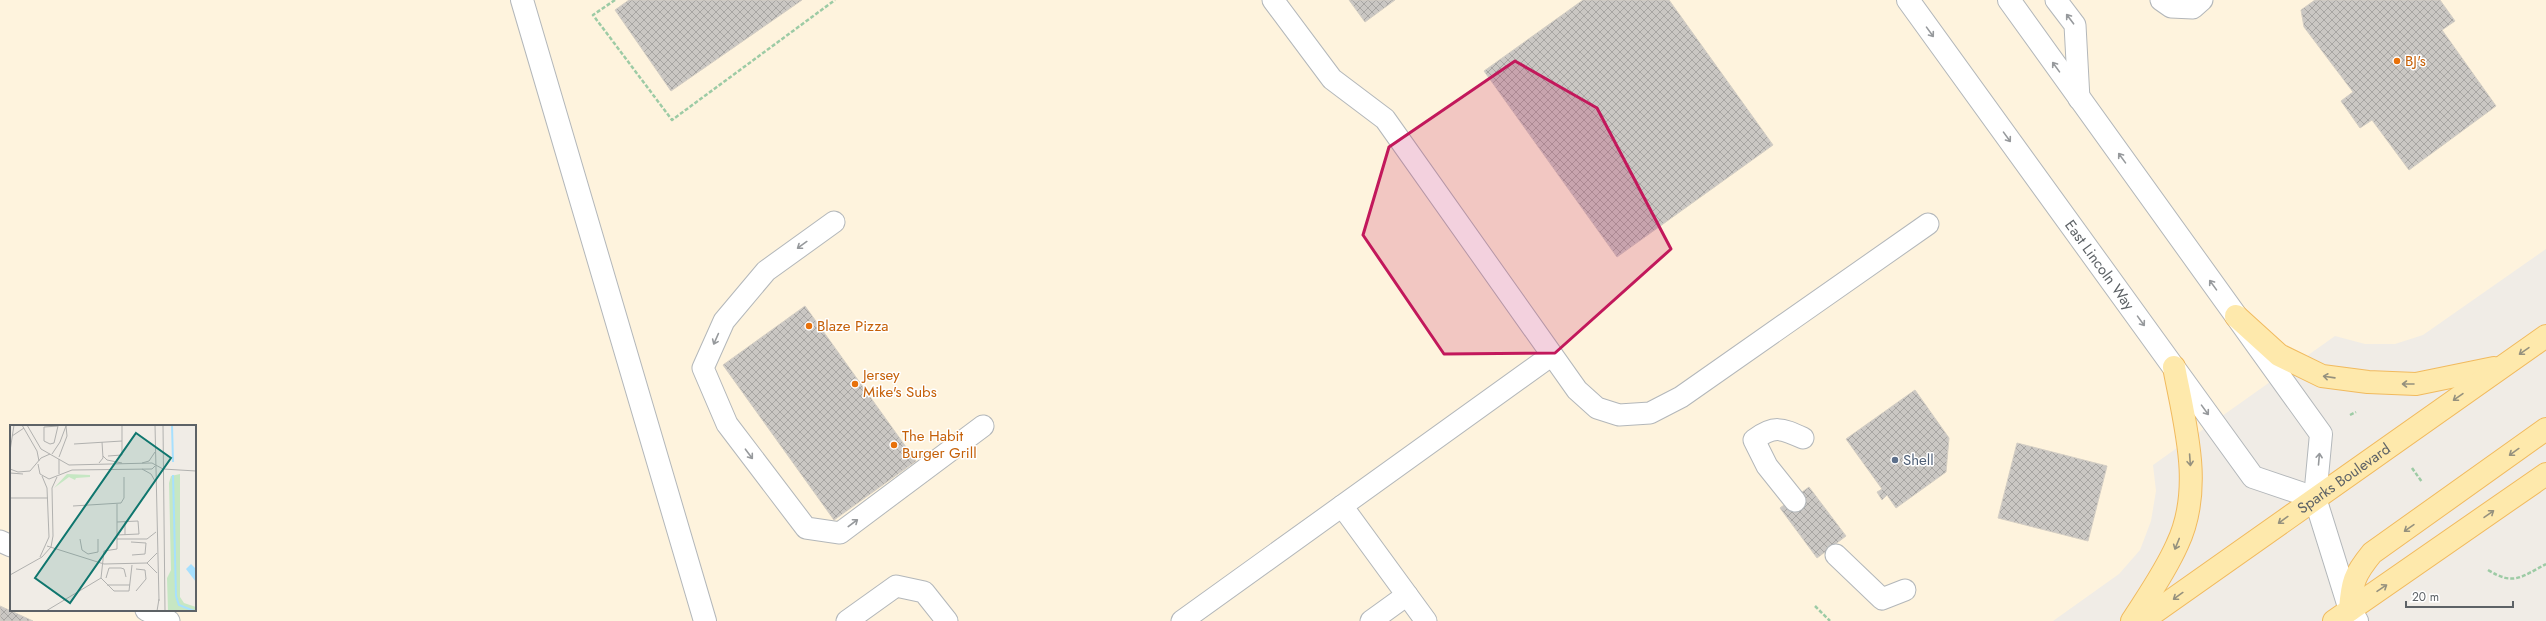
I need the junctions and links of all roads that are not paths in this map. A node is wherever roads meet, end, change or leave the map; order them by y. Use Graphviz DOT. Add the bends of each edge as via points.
graph roads {
  1 [pos="522,0"];
  2 [pos="1273,0"];
  3 [pos="1908,0"];
  4 [pos="2008,0"];
  5 [pos="2056,0"];
  6 [pos="2161,0"];
  7 [pos="2202,0"];
  8 [pos="2079,98"];
  9 [pos="834,222"];
  10 [pos="1928,224"];
  11 [pos="2236,316"];
  12 [pos="2546,336"];
  13 [pos="1552,355"];
  14 [pos="2174,367"];
  15 [pos="2501,367"];
  16 [pos="983,426"];
  17 [pos="2546,429"];
  18 [pos="1803,438"];
  19 [pos="2546,474"];
  20 [pos="2315,498"];
  21 [pos="1795,501"];
  22 [pos="1342,506"];
  23 [pos="0,541"];
  24 [pos="10,546"];
  25 [pos="1836,555"];
  26 [pos="1905,590"];
  27 [pos="1407,595"];
  28 [pos="148,611"];
  29 [pos="2347,617"];
  30 [pos="1190,618"];
  31 [pos="169,621"];
  32 [pos="705,621"];
  33 [pos="847,621"];
  34 [pos="947,621"];
  35 [pos="1371,621"];
  36 [pos="1426,621"];
  37 [pos="2132,621"];
  38 [pos="2142,621"];
  1 -- 32 [label="street"];
  2 -- 13 [label="lane" via="1332,79 1385,119"];
  3 -- 14 [label="street, East Lincoln Way, one-way"];
  8 -- 4 [label="street, one-way"];
  8 -- 5 [label="lane, one-way" via="2075,25"];
  6 -- 7 [label="lane" via="2171,7 2193,8"];
  11 -- 8 [label="street, one-way"];
  9 -- 16 [label="lane, one-way" via="766,271 724,321 703,368 727,424 806,528 840,533"];
  10 -- 13 [label="lane" via="1681,397 1650,414 1619,415 1597,408 1577,390"];
  15 -- 11 [label="main road, one-way" via="2416,384 2368,382 2322,376 2279,355"];
  20 -- 11 [label="street, one-way" via="2321,434"];
  12 -- 15 [label="main road, Sparks Boulevard, one-way"];
  13 -- 22 [label="lane"];
  14 -- 20 [label="street, East Lincoln Way, one-way" via="2253,477"];
  14 -- 37 [label="main road, one-way" via="2190,451 2192,478 2188,507 2178,544"];
  15 -- 20 [label="main road, Sparks Boulevard, one-way"];
  17 -- 29 [label="main road, one-way" via="2372,553 2357,572"];
  18 -- 21 [label="lane" via="1786,430 1768,429 1754,440 1767,466"];
  29 -- 19 [label="main road, one-way"];
  20 -- 29 [label="street"];
  20 -- 38 [label="main road, Sparks Boulevard, one-way"];
  22 -- 27 [label="lane"];
  22 -- 30 [label="lane"];
  23 -- 24 [label="lane"];
  25 -- 26 [label="lane" via="1882,599"];
  27 -- 35 [label="lane"];
  27 -- 36 [label="lane"];
  28 -- 31 [label="lane"];
  33 -- 34 [label="lane" via="896,586 924,592"];
}
